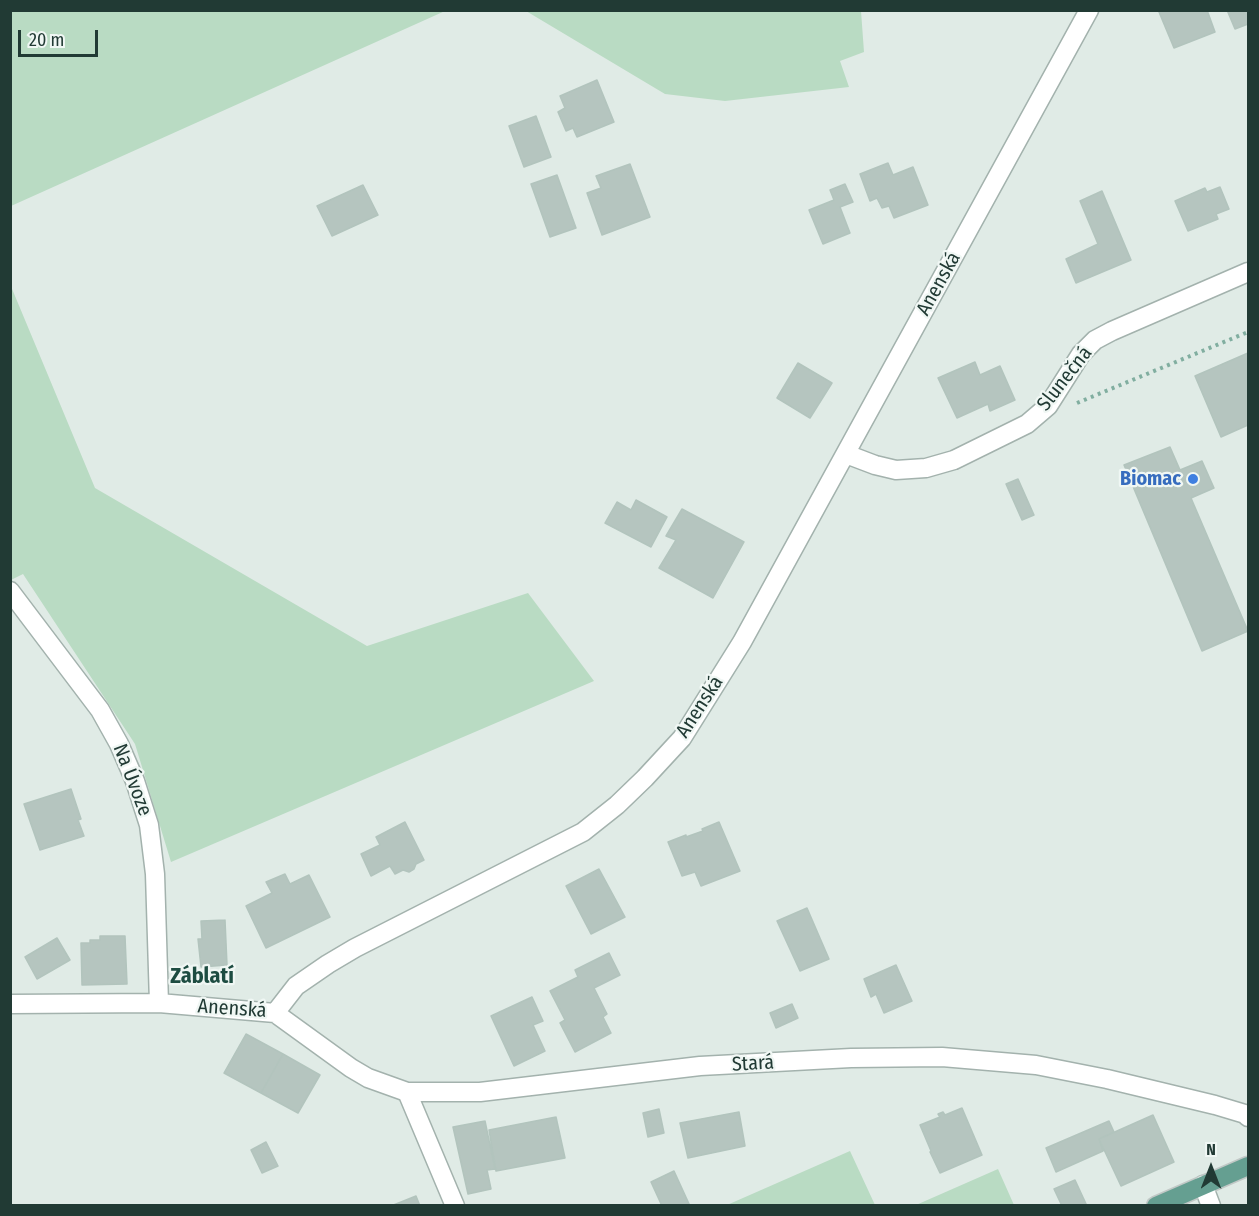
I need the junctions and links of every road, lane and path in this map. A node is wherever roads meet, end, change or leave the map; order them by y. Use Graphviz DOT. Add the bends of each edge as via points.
graph roads {
  1 [pos="1089,10"];
  2 [pos="1248,272"];
  3 [pos="1248,332"];
  4 [pos="1069,407"];
  5 [pos="846,454"];
  6 [pos="10,591"];
  7 [pos="159,1003"];
  8 [pos="10,1004"];
  9 [pos="275,1012"];
  10 [pos="406,1092"];
  11 [pos="1248,1117"];
  12 [pos="1248,1166"];
  13 [pos="1203,1185"];
  14 [pos="455,1206"];
  15 [pos="1156,1206"];
  16 [pos="1211,1206"];
  1 -- 5 [label="street, Anenská"];
  2 -- 5 [label="street, Slunečná" via="1095,340 1081,354 1048,406 1027,424 954,460 926,468 896,470"];
  3 -- 4 [label="path"];
  5 -- 9 [label="street, Anenská" via="742,642 682,738 645,778 583,832 320,969 296,986"];
  6 -- 7 [label="street, Na Úvoze" via="100,710 135,781 149,825 155,874"];
  7 -- 8 [label="street, Anenská"];
  7 -- 9 [label="street, Anenská"];
  9 -- 10 [label="street, Stará" via="351,1068"];
  10 -- 11 [label="street, Stará" via="480,1092 700,1066 942,1057 1036,1065 1215,1104"];
  10 -- 14 [label="street"];
  12 -- 13 [label="main road"];
  13 -- 15 [label="main road"];
  13 -- 16 [label="street"];
}
